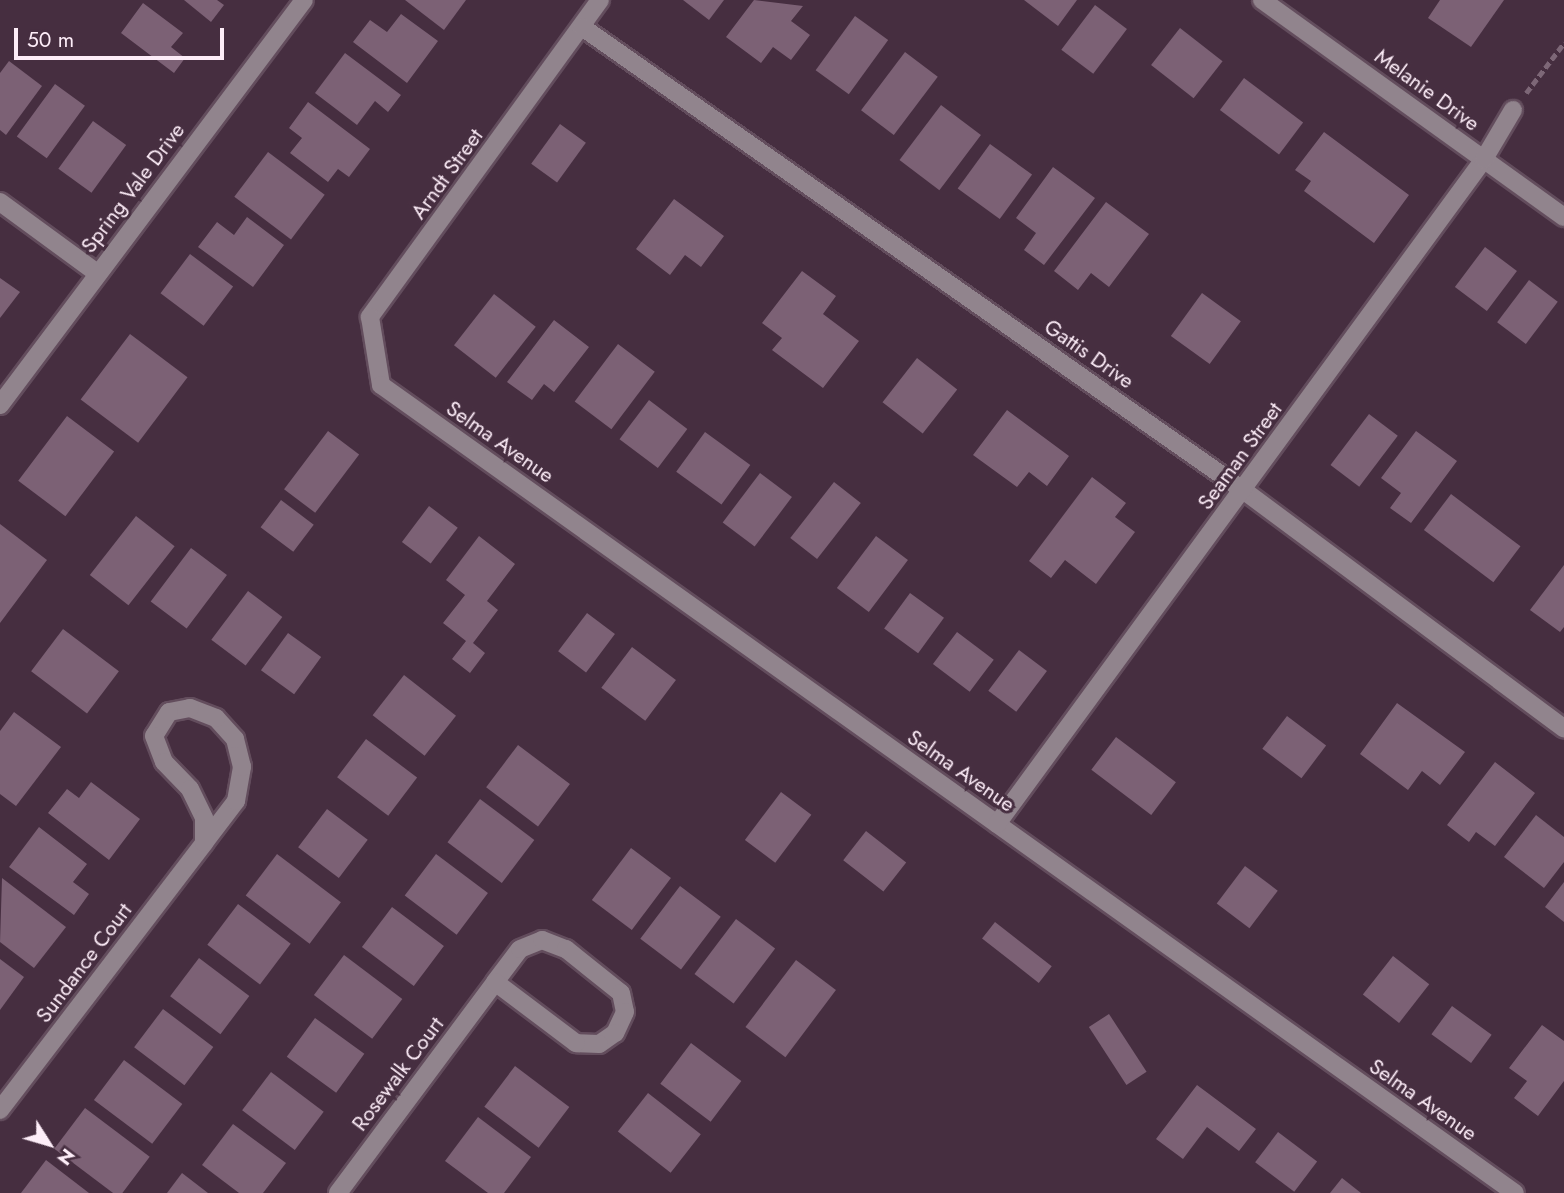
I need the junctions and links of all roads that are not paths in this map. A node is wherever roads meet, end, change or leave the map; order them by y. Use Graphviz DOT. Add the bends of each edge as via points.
graph roads {
  1 [pos="304,0"];
  2 [pos="600,0"];
  3 [pos="1262,0"];
  4 [pos="582,27"];
  5 [pos="1513,110"];
  6 [pos="1484,159"];
  7 [pos="0,202"];
  8 [pos="1564,217"];
  9 [pos="97,274"];
  10 [pos="381,385"];
  11 [pos="0,405"];
  12 [pos="1243,490"];
  13 [pos="1564,728"];
  14 [pos="997,824"];
  15 [pos="204,843"];
  16 [pos="495,982"];
  17 [pos="0,1110"];
  18 [pos="338,1193"];
  19 [pos="1515,1193"];
  1 -- 9 [label="street, Spring Vale Drive"];
  2 -- 4 [label="street, Arndt Street"];
  3 -- 6 [label="street, Melanie Drive"];
  4 -- 10 [label="street, Arndt Street" via="370,317"];
  4 -- 12 [label="street, Gattis Drive"];
  5 -- 6 [label="street, Seaman Street"];
  6 -- 8 [label="street, Melanie Drive"];
  6 -- 12 [label="street, Seaman Street"];
  7 -- 9 [label="street"];
  9 -- 11 [label="street, Spring Vale Drive"];
  10 -- 14 [label="street, Selma Avenue"];
  12 -- 13 [label="street, Gattis Drive"];
  12 -- 14 [label="street, Seaman Street"];
  14 -- 19 [label="street, Selma Avenue"];
  15 -- 15 [label="street, Sundance Court" via="236,801 242,767 235,740 216,718 190,708 169,712 155,736 164,762 190,789 204,818"];
  15 -- 17 [label="street, Sundance Court"];
  16 -- 16 [label="street, Rosewalk Court" via="576,1044 599,1044 615,1033 625,1012 621,993 566,949 542,940 520,949"];
  16 -- 18 [label="street, Rosewalk Court"];
}
